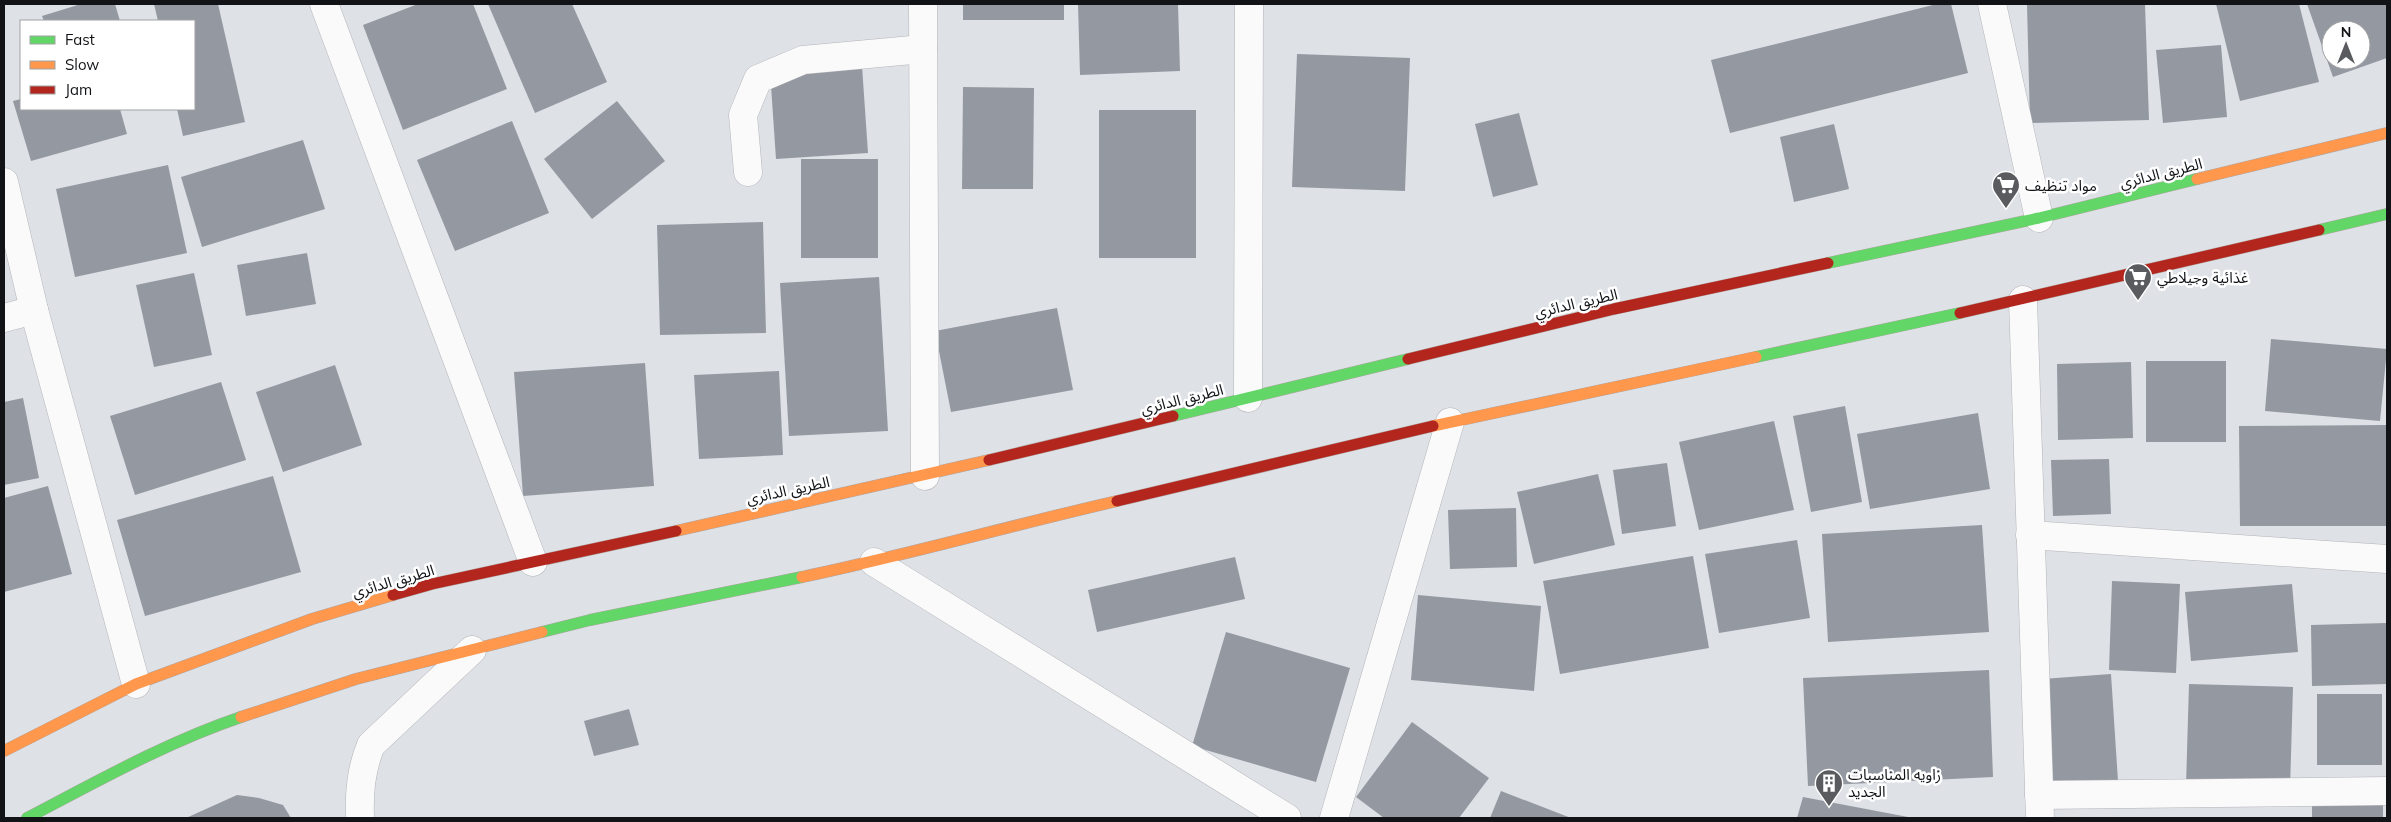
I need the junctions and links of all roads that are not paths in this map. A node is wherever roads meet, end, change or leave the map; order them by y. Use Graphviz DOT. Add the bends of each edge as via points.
graph roads {
  1 [pos="324,4"];
  2 [pos="923,4"];
  3 [pos="1249,4"];
  4 [pos="1992,4"];
  5 [pos="923,49"];
  6 [pos="2387,133"];
  7 [pos="748,172"];
  8 [pos="4,182"];
  9 [pos="2387,214"];
  10 [pos="2040,218"];
  11 [pos="2023,300"];
  12 [pos="34,310"];
  13 [pos="4,318"];
  14 [pos="1248,398"];
  15 [pos="1450,422"];
  16 [pos="925,476"];
  17 [pos="2030,535"];
  18 [pos="2387,559"];
  19 [pos="533,562"];
  20 [pos="874,562"];
  21 [pos="472,650"];
  22 [pos="136,684"];
  23 [pos="4,751"];
  24 [pos="2387,791"];
  25 [pos="2039,807"];
  26 [pos="27,818"];
  27 [pos="360,818"];
  28 [pos="1287,818"];
  29 [pos="1334,818"];
  1 -- 19 [label="street"];
  2 -- 5 [label="street"];
  3 -- 14 [label="street"];
  4 -- 10 [label="street"];
  5 -- 7 [label="street" via="803,60 758,79 743,115"];
  5 -- 16 [label="street"];
  6 -- 10 [label="main road, الطريق الدائري"];
  8 -- 12 [label="street"];
  9 -- 11 [label="main road"];
  10 -- 14 [label="main road, الطريق الدائري" via="1614,309"];
  11 -- 15 [label="main road"];
  11 -- 17 [label="street"];
  12 -- 13 [label="street"];
  12 -- 22 [label="street"];
  14 -- 16 [label="main road, الطريق الدائري"];
  15 -- 20 [label="main road" via="988,531"];
  15 -- 29 [label="street"];
  16 -- 19 [label="main road, الطريق الدائري"];
  17 -- 18 [label="street"];
  17 -- 25 [label="street"];
  19 -- 22 [label="main road, الطريق الدائري" via="432,584 312,619"];
  20 -- 21 [label="main road" via="645,608"];
  20 -- 28 [label="street"];
  21 -- 26 [label="main road" via="356,679 218,724"];
  21 -- 27 [label="street" via="370,745 359,793"];
  22 -- 23 [label="main road, الطريق الدائري"];
  24 -- 25 [label="street"];
}
